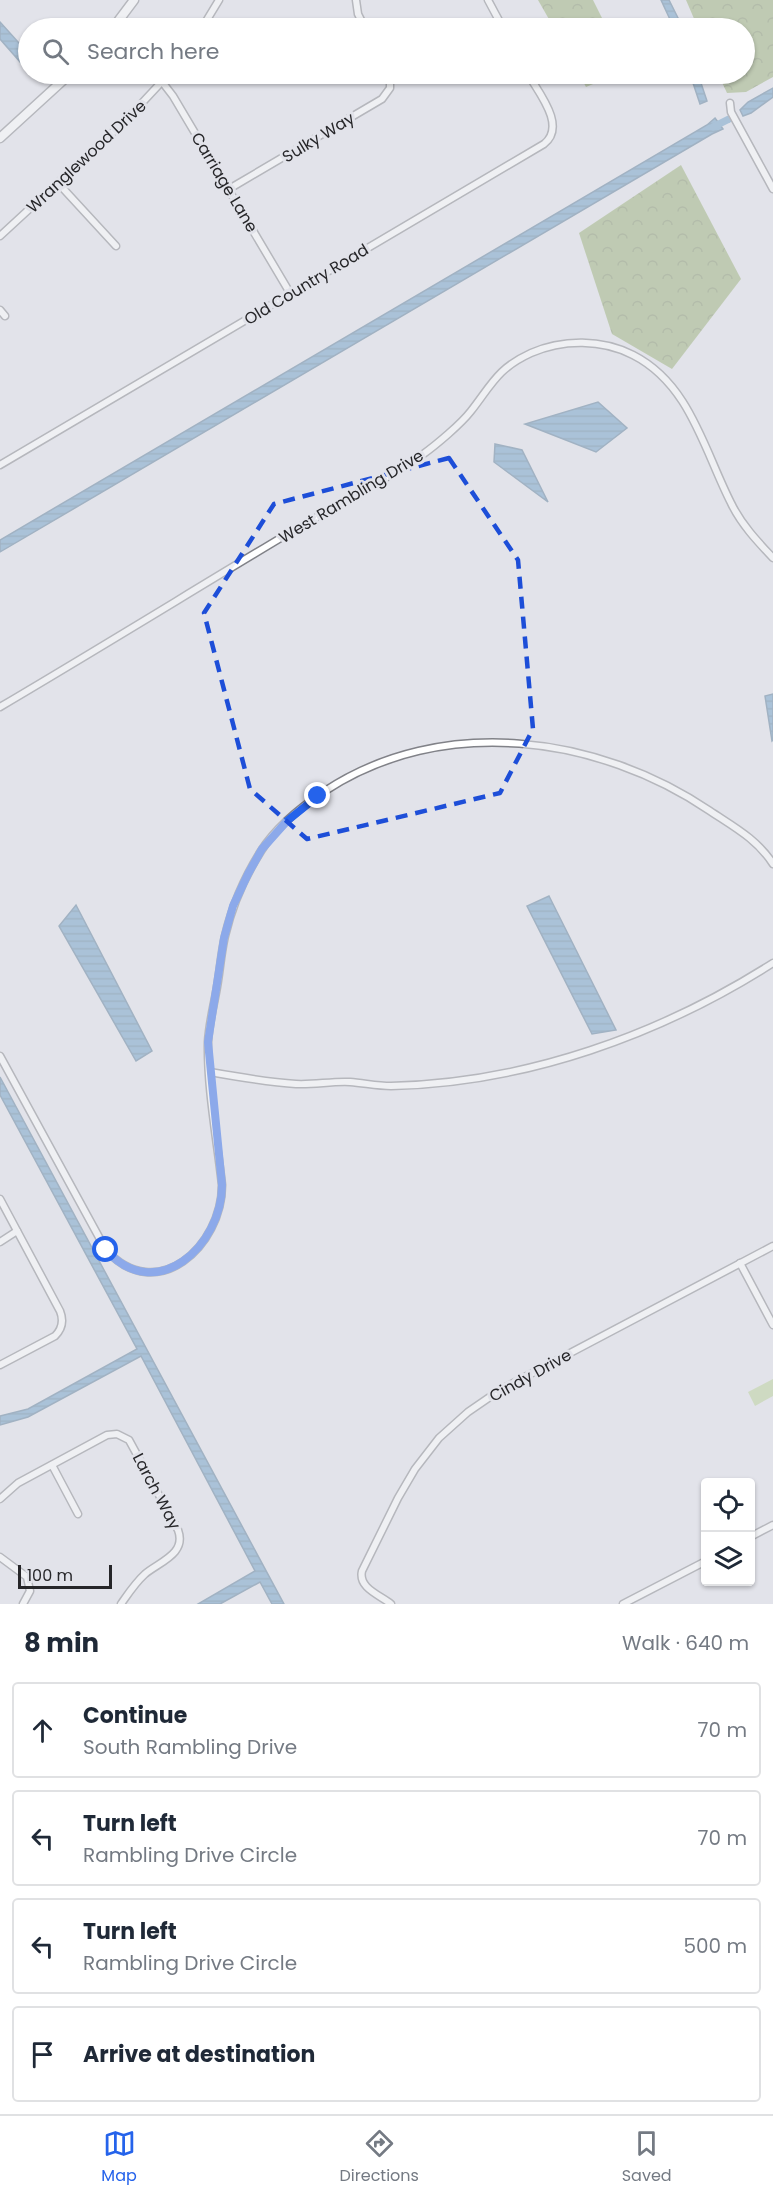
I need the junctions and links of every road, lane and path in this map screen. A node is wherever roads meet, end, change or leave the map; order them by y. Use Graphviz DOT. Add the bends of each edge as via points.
graph roads {
  1 [pos="134,0"];
  2 [pos="219,0"];
  3 [pos="357,0"];
  4 [pos="488,0"];
  5 [pos="120,18"];
  6 [pos="208,18"];
  7 [pos="360,18"];
  8 [pos="498,18"];
  9 [pos="59,84"];
  10 [pos="160,84"];
  11 [pos="165,84"];
  12 [pos="390,84"];
  13 [pos="533,84"];
  14 [pos="730,103"];
  15 [pos="0,138"];
  16 [pos="58,183"];
  17 [pos="229,189"];
  18 [pos="773,189"];
  19 [pos="0,237"];
  20 [pos="116,246"];
  21 [pos="290,293"];
  22 [pos="0,310"];
  23 [pos="5,316"];
  24 [pos="0,465"];
  25 [pos="773,558"];
  26 [pos="0,707"];
  27 [pos="773,864"];
  28 [pos="773,963"];
  29 [pos="0,1056"];
  30 [pos="210,1072"];
  31 [pos="0,1199"];
  32 [pos="17,1231"];
  33 [pos="0,1242"];
  34 [pos="773,1246"];
  35 [pos="740,1263"];
  36 [pos="773,1325"];
  37 [pos="0,1365"];
  38 [pos="52,1465"];
  39 [pos="0,1499"];
  40 [pos="78,1514"];
  41 [pos="773,1525"];
  42 [pos="755,1534"];
  43 [pos="0,1557"];
  44 [pos="701,1562"];
  45 [pos="23,1604"];
  46 [pos="121,1604"];
  47 [pos="391,1604"];
  48 [pos="623,1604"];
  1 -- 5 [label="street"];
  2 -- 6 [label="street"];
  3 -- 7 [label="street"];
  4 -- 8 [label="street"];
  9 -- 15 [label="street"];
  10 -- 16 [label="street, Wranglewood Drive"];
  11 -- 17 [label="street, Carriage Lane"];
  12 -- 17 [label="street, Sulky Way" via="382,99"];
  13 -- 21 [label="street, Old Country Road" via="552,119 553,133 548,141"];
  14 -- 18 [label="street" via="731,112"];
  16 -- 19 [label="street, Wranglewood Drive"];
  16 -- 20 [label="street"];
  17 -- 21 [label="street, Carriage Lane"];
  21 -- 24 [label="street, Old Country Road"];
  22 -- 23 [label="street"];
  25 -- 26 [label="street, West Rambling Drive" via="740,519 688,410 667,380 644,361 622,350 588,343 558,345 510,365 488,386 470,412 423,455"];
  27 -- 30 [label="street" via="751,838 694,800 654,778 589,754 538,745 494,743 446,747 386,761 334,785 302,808 262,849 233,906 224,938 208,1042"];
  28 -- 30 [label="street" via="693,1009 632,1035 553,1061 488,1075 389,1086 298,1084"];
  29 -- 30 [label="street" via="100,1242 115,1260 136,1270 157,1271 179,1264 200,1247 217,1218 222,1185"];
  31 -- 32 [label="street"];
  32 -- 33 [label="street"];
  32 -- 37 [label="street" via="60,1311 62,1324 55,1336"];
  34 -- 35 [label="street, Cindy Drive"];
  35 -- 36 [label="street"];
  35 -- 47 [label="street, Cindy Drive" via="500,1390 439,1438 410,1477 362,1571 365,1586"];
  38 -- 39 [label="street" via="18,1483"];
  38 -- 40 [label="street"];
  38 -- 46 [label="street, Larch Way" via="108,1435 126,1437 178,1530 180,1544 174,1555 145,1574"];
  41 -- 42 [label="street"];
  43 -- 45 [label="street" via="27,1577 30,1591"];
  44 -- 48 [label="street"];
}
